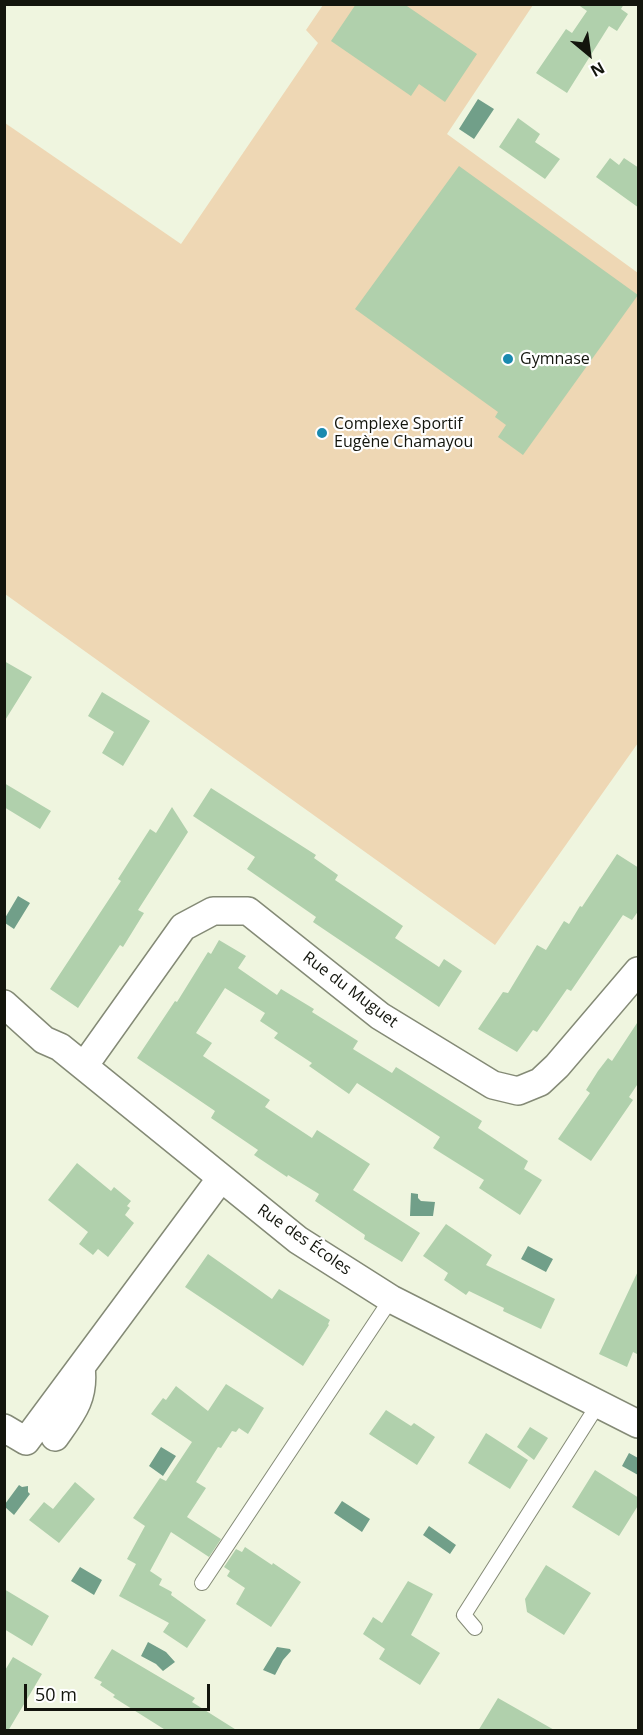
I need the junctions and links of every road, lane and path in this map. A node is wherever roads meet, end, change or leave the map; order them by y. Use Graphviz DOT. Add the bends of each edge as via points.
graph roads {
  1 [pos="639,971"];
  2 [pos="4,1004"];
  3 [pos="84,1066"];
  4 [pos="221,1178"];
  5 [pos="391,1299"];
  6 [pos="81,1366"];
  7 [pos="599,1403"];
  8 [pos="639,1424"];
  9 [pos="4,1428"];
  10 [pos="56,1437"];
  11 [pos="202,1583"];
  12 [pos="476,1628"];
  1 -- 3 [label="street, Rue du Muguet" via="557,1066 540,1082 518,1091 493,1085 380,1016 248,911 213,910 183,927"];
  2 -- 3 [label="street, Rue des Écoles" via="44,1040"];
  3 -- 4 [label="street, Rue des Écoles"];
  4 -- 5 [label="street, Rue des Écoles" via="298,1240"];
  4 -- 6 [label="street"];
  5 -- 7 [label="street, Rue des Écoles"];
  5 -- 11 [label="lane"];
  6 -- 9 [label="street" via="26,1441"];
  6 -- 10 [label="street" via="83,1378 77,1406"];
  7 -- 8 [label="street, Rue des Écoles"];
  7 -- 12 [label="lane" via="464,1615"];
}
